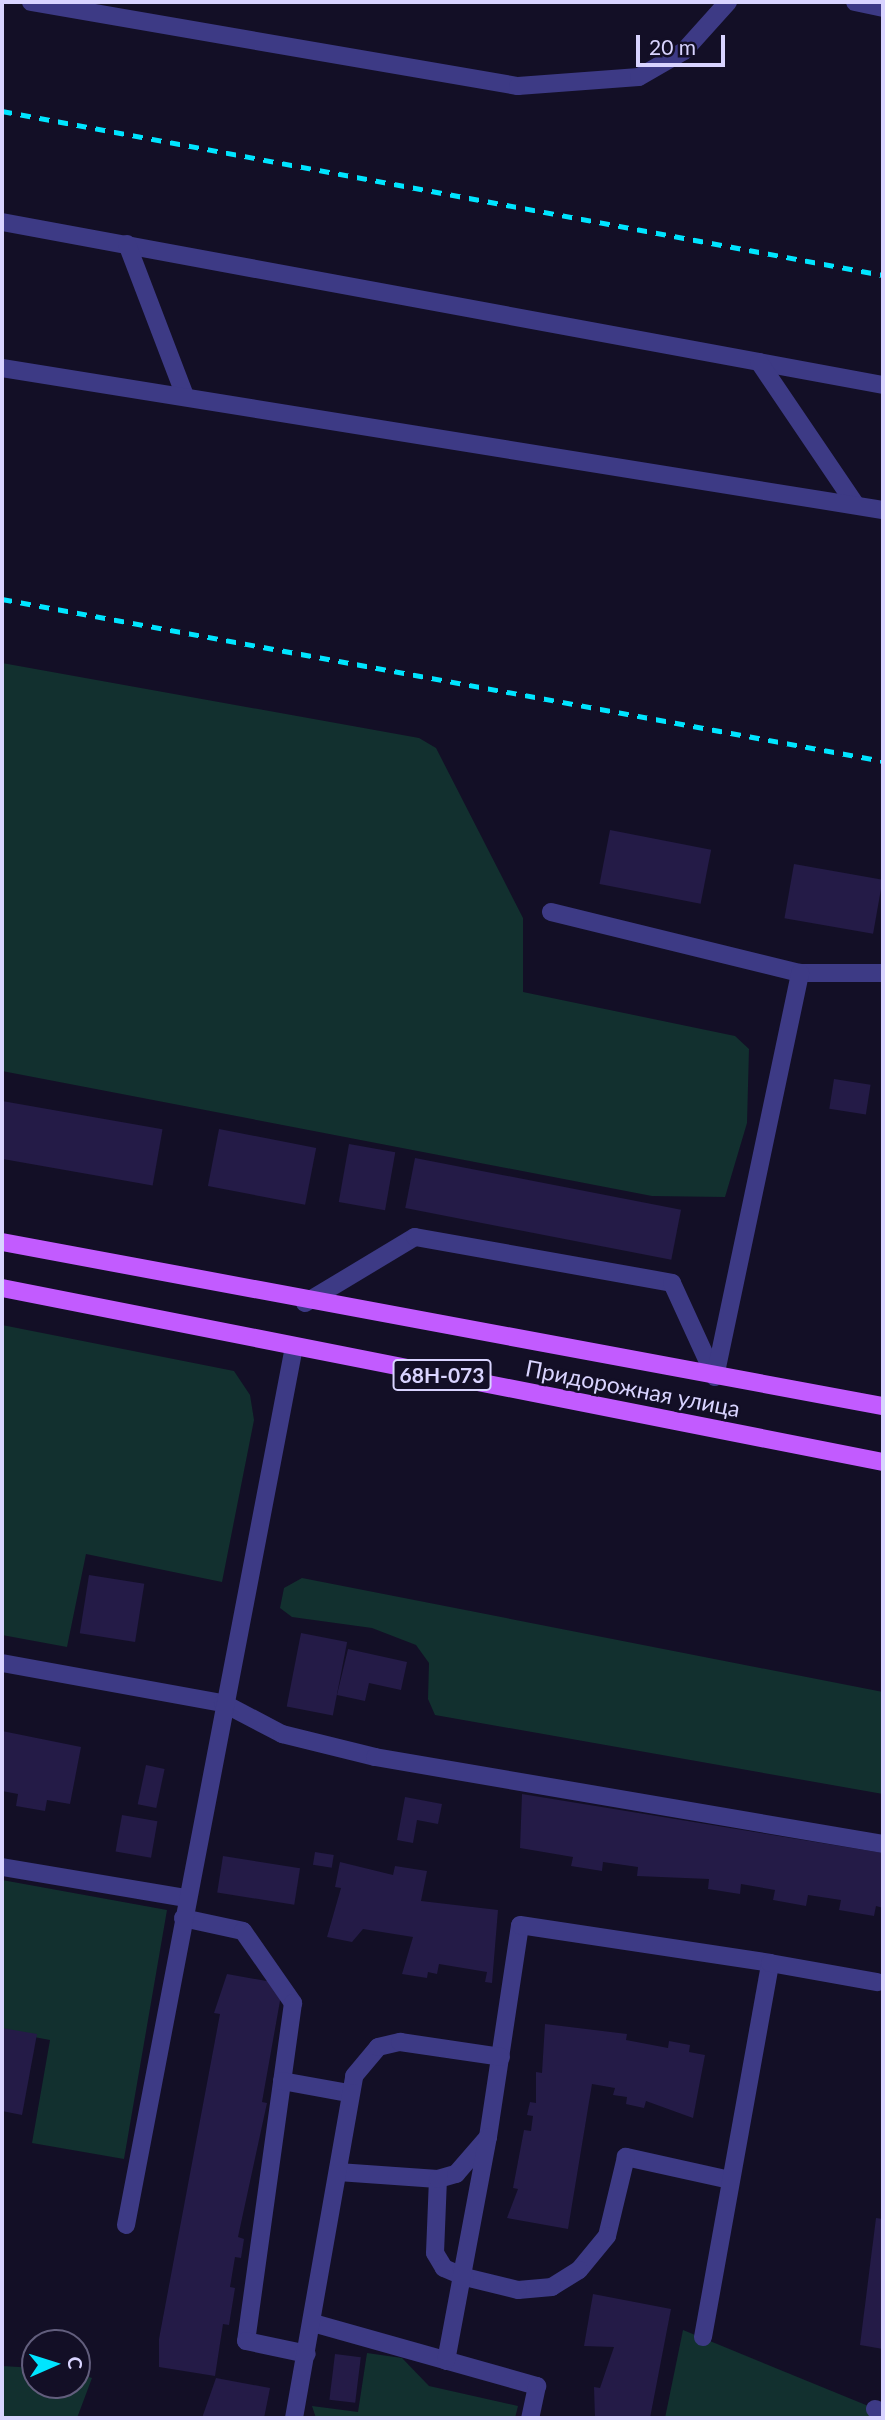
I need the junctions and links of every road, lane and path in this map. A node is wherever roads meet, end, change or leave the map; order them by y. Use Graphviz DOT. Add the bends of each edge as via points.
graph roads {
  1 [pos="31,2"];
  2 [pos="727,2"];
  3 [pos="855,2"];
  4 [pos="883,8"];
  5 [pos="2,222"];
  6 [pos="127,244"];
  7 [pos="759,362"];
  8 [pos="2,368"];
  9 [pos="883,385"];
  10 [pos="186,396"];
  11 [pos="855,504"];
  12 [pos="883,510"];
  13 [pos="551,912"];
  14 [pos="800,973"];
  15 [pos="883,973"];
  16 [pos="2,1242"];
  17 [pos="2,1288"];
  18 [pos="305,1303"];
  19 [pos="295,1347"];
  20 [pos="715,1377"];
  21 [pos="883,1406"];
  22 [pos="883,1462"];
  23 [pos="2,1663"];
  24 [pos="223,1703"];
  25 [pos="883,1844"];
  26 [pos="2,1867"];
  27 [pos="186,1898"];
  28 [pos="183,1918"];
  29 [pos="770,1963"];
  30 [pos="877,1982"];
  31 [pos="501,2057"];
  32 [pos="282,2081"];
  33 [pos="349,2094"];
  34 [pos="488,2137"];
  35 [pos="338,2172"];
  36 [pos="438,2179"];
  37 [pos="730,2180"];
  38 [pos="126,2225"];
  39 [pos="465,2277"];
  40 [pos="313,2323"];
  41 [pos="703,2337"];
  42 [pos="307,2354"];
  43 [pos="446,2361"];
  44 [pos="294,2418"];
  45 [pos="530,2418"];
  1 -- 2 [label="street" via="518,86 639,77 684,51"];
  3 -- 4 [label="street"];
  5 -- 6 [label="street"];
  6 -- 7 [label="street"];
  6 -- 10 [label="street"];
  7 -- 9 [label="street"];
  7 -- 11 [label="street"];
  8 -- 10 [label="street"];
  10 -- 11 [label="street"];
  11 -- 12 [label="street"];
  13 -- 14 [label="street"];
  14 -- 15 [label="street"];
  14 -- 20 [label="street"];
  16 -- 18 [label="main road, 68Н-073"];
  17 -- 19 [label="main road, Придорожная улица / 68Н-073"];
  18 -- 20 [label="main road, 68Н-073"];
  18 -- 20 [label="street" via="415,1237 658,1280 672,1283"];
  19 -- 22 [label="main road, Придорожная улица / 68Н-073"];
  19 -- 24 [label="street"];
  20 -- 21 [label="main road, 68Н-073"];
  23 -- 24 [label="street"];
  24 -- 25 [label="street" via="282,1734 375,1757"];
  24 -- 27 [label="street"];
  26 -- 27 [label="street"];
  27 -- 28 [label="street"];
  28 -- 32 [label="street" via="243,1931 293,2003"];
  28 -- 38 [label="street"];
  29 -- 30 [label="street"];
  29 -- 31 [label="street" via="520,1925"];
  29 -- 37 [label="street"];
  31 -- 33 [label="street" via="400,2042 378,2047"];
  31 -- 34 [label="street"];
  32 -- 33 [label="street"];
  32 -- 42 [label="street" via="246,2341"];
  33 -- 35 [label="street"];
  34 -- 36 [label="street" via="456,2174"];
  34 -- 39 [label="street"];
  35 -- 36 [label="street"];
  35 -- 40 [label="street"];
  36 -- 39 [label="street" via="435,2253 444,2268"];
  37 -- 39 [label="street" via="626,2157 607,2236 579,2270 552,2287 517,2290"];
  37 -- 41 [label="street"];
  39 -- 43 [label="street"];
  40 -- 42 [label="street"];
  40 -- 43 [label="street"];
  42 -- 44 [label="street"];
  43 -- 45 [label="street" via="537,2386"];
}
